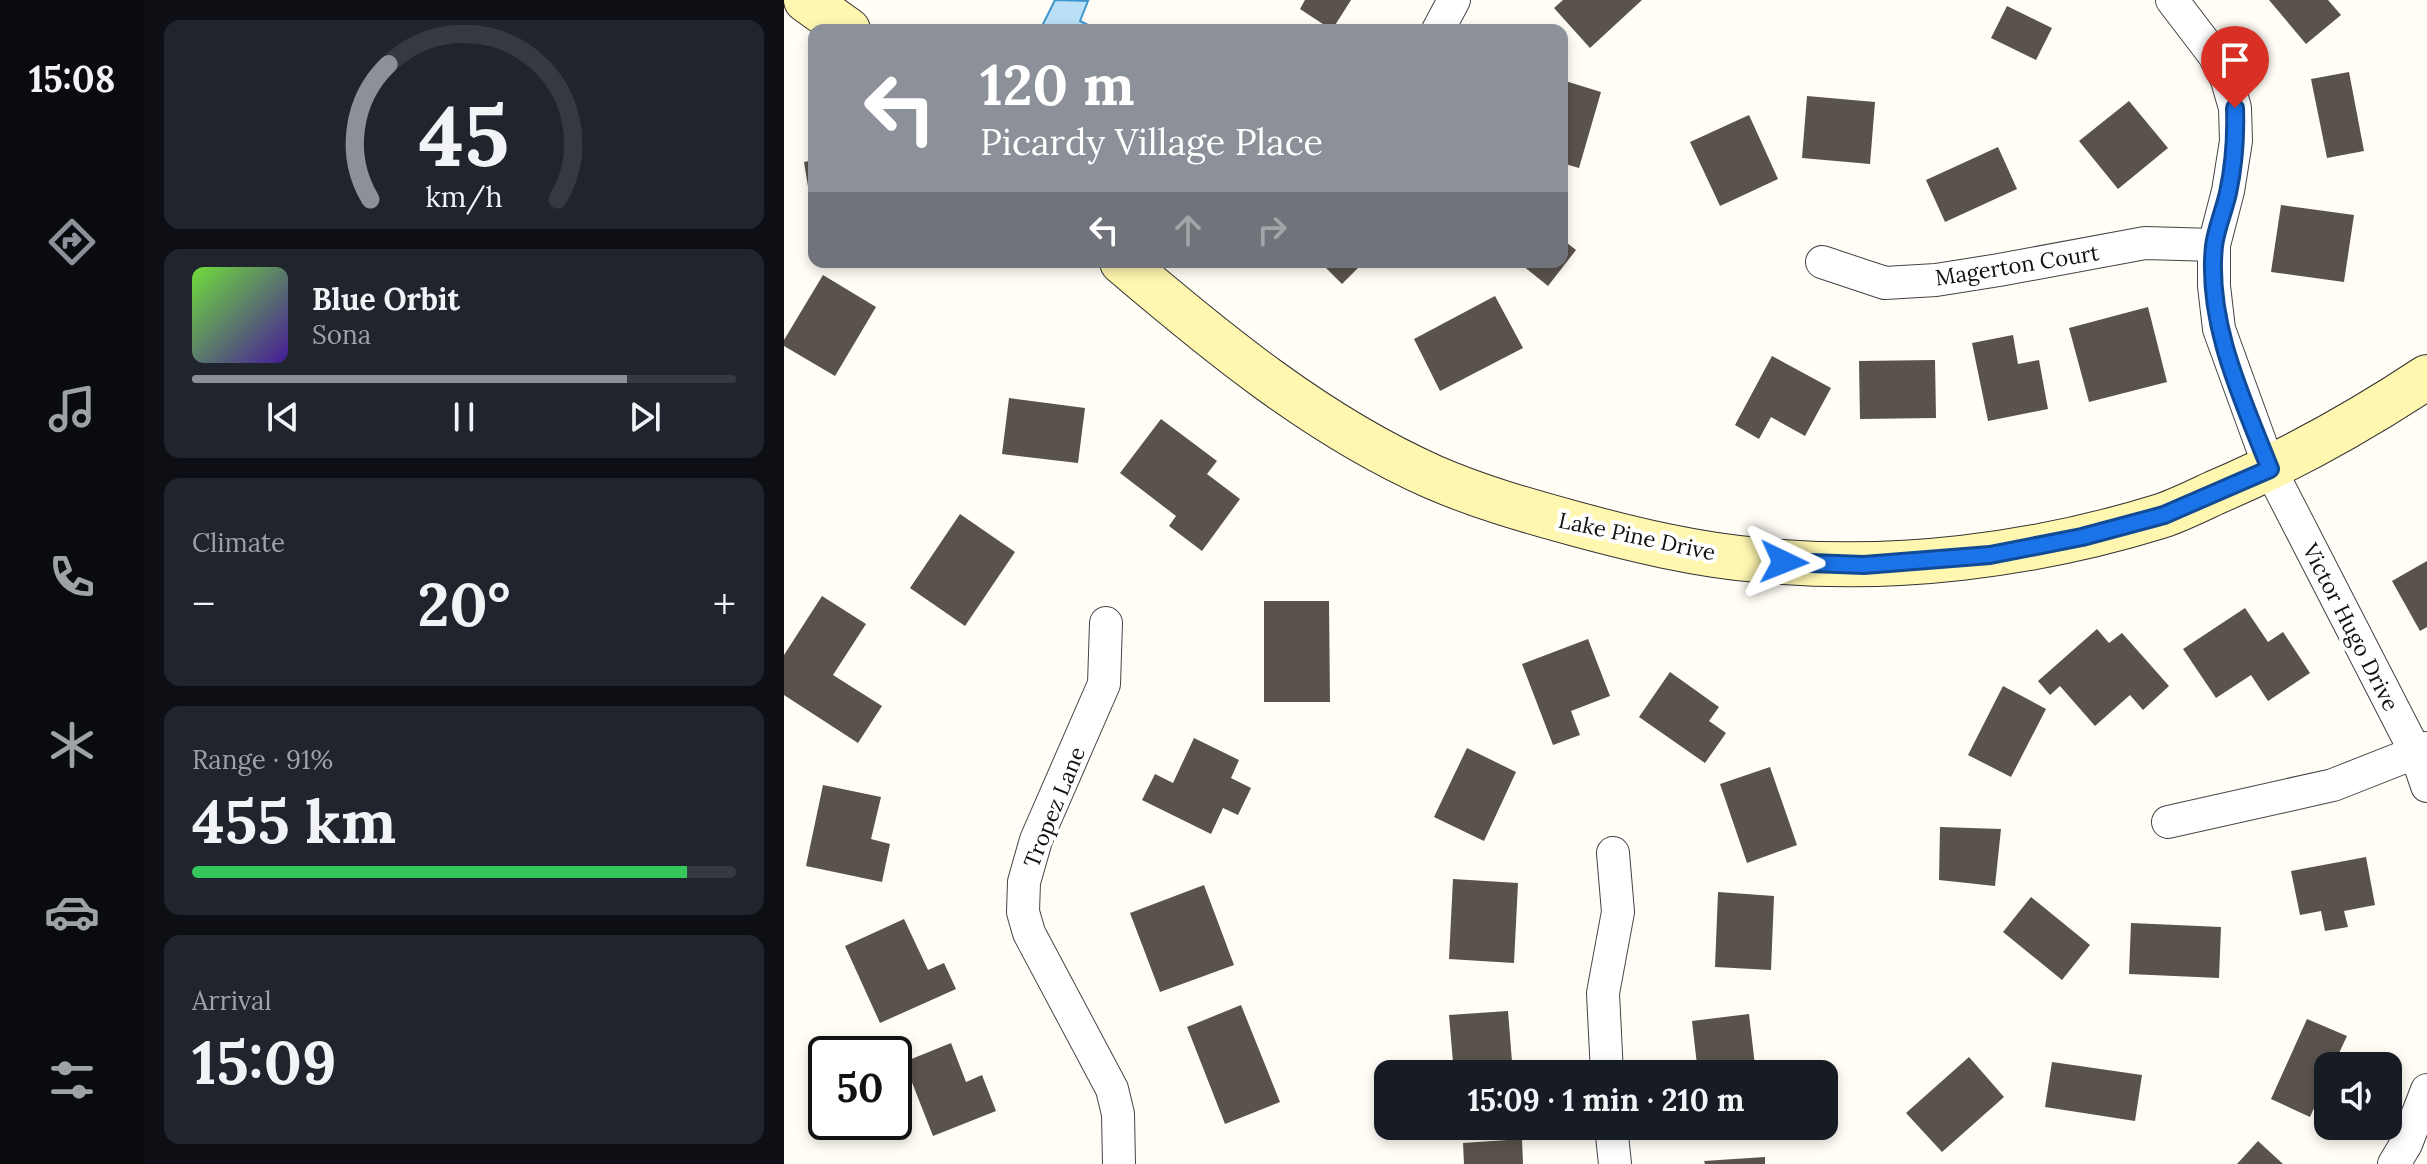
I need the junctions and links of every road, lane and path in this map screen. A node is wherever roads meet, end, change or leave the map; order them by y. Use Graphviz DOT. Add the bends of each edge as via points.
graph roads {
  1 [pos="806,0"];
  2 [pos="1454,0"];
  3 [pos="2172,0"];
  4 [pos="840,24"];
  5 [pos="1441,24"];
  6 [pos="2214,245"];
  7 [pos="1822,262"];
  8 [pos="1129,268"];
  9 [pos="2427,377"];
  10 [pos="2270,469"];
  11 [pos="1106,623"];
  12 [pos="2422,751"];
  13 [pos="2427,786"];
  14 [pos="2168,822"];
  15 [pos="1613,853"];
  16 [pos="1606,1060"];
  17 [pos="2427,1090"];
  18 [pos="1612,1140"];
  19 [pos="1119,1164"];
  20 [pos="1615,1164"];
  21 [pos="2394,1164"];
  1 -- 4 [label="main road"];
  2 -- 5 [label="street"];
  3 -- 6 [label="street, Victor Hugo Drive" via="2214,55 2235,108 2236,141"];
  6 -- 7 [label="street, Magerton Court" via="2145,243 1967,275 1885,283"];
  6 -- 10 [label="street, Victor Hugo Drive" via="2219,329"];
  8 -- 10 [label="main road, Lake Pine Drive" via="1288,394 1364,441 1433,477 1516,508 1631,539 1788,562 1864,565 1990,555 2164,515"];
  9 -- 10 [label="main road, Lake Pine Drive"];
  10 -- 12 [label="street, Victor Hugo Drive"];
  11 -- 19 [label="street, Tropez Lane" via="1104,684 1036,840 1024,882 1023,912 1029,933 1112,1089"];
  12 -- 13 [label="street, Victor Hugo Drive"];
  12 -- 14 [label="street" via="2333,785"];
  15 -- 16 [label="street" via="1618,912 1603,993"];
  17 -- 21 [label="street"];
  18 -- 20 [label="street"];
}
